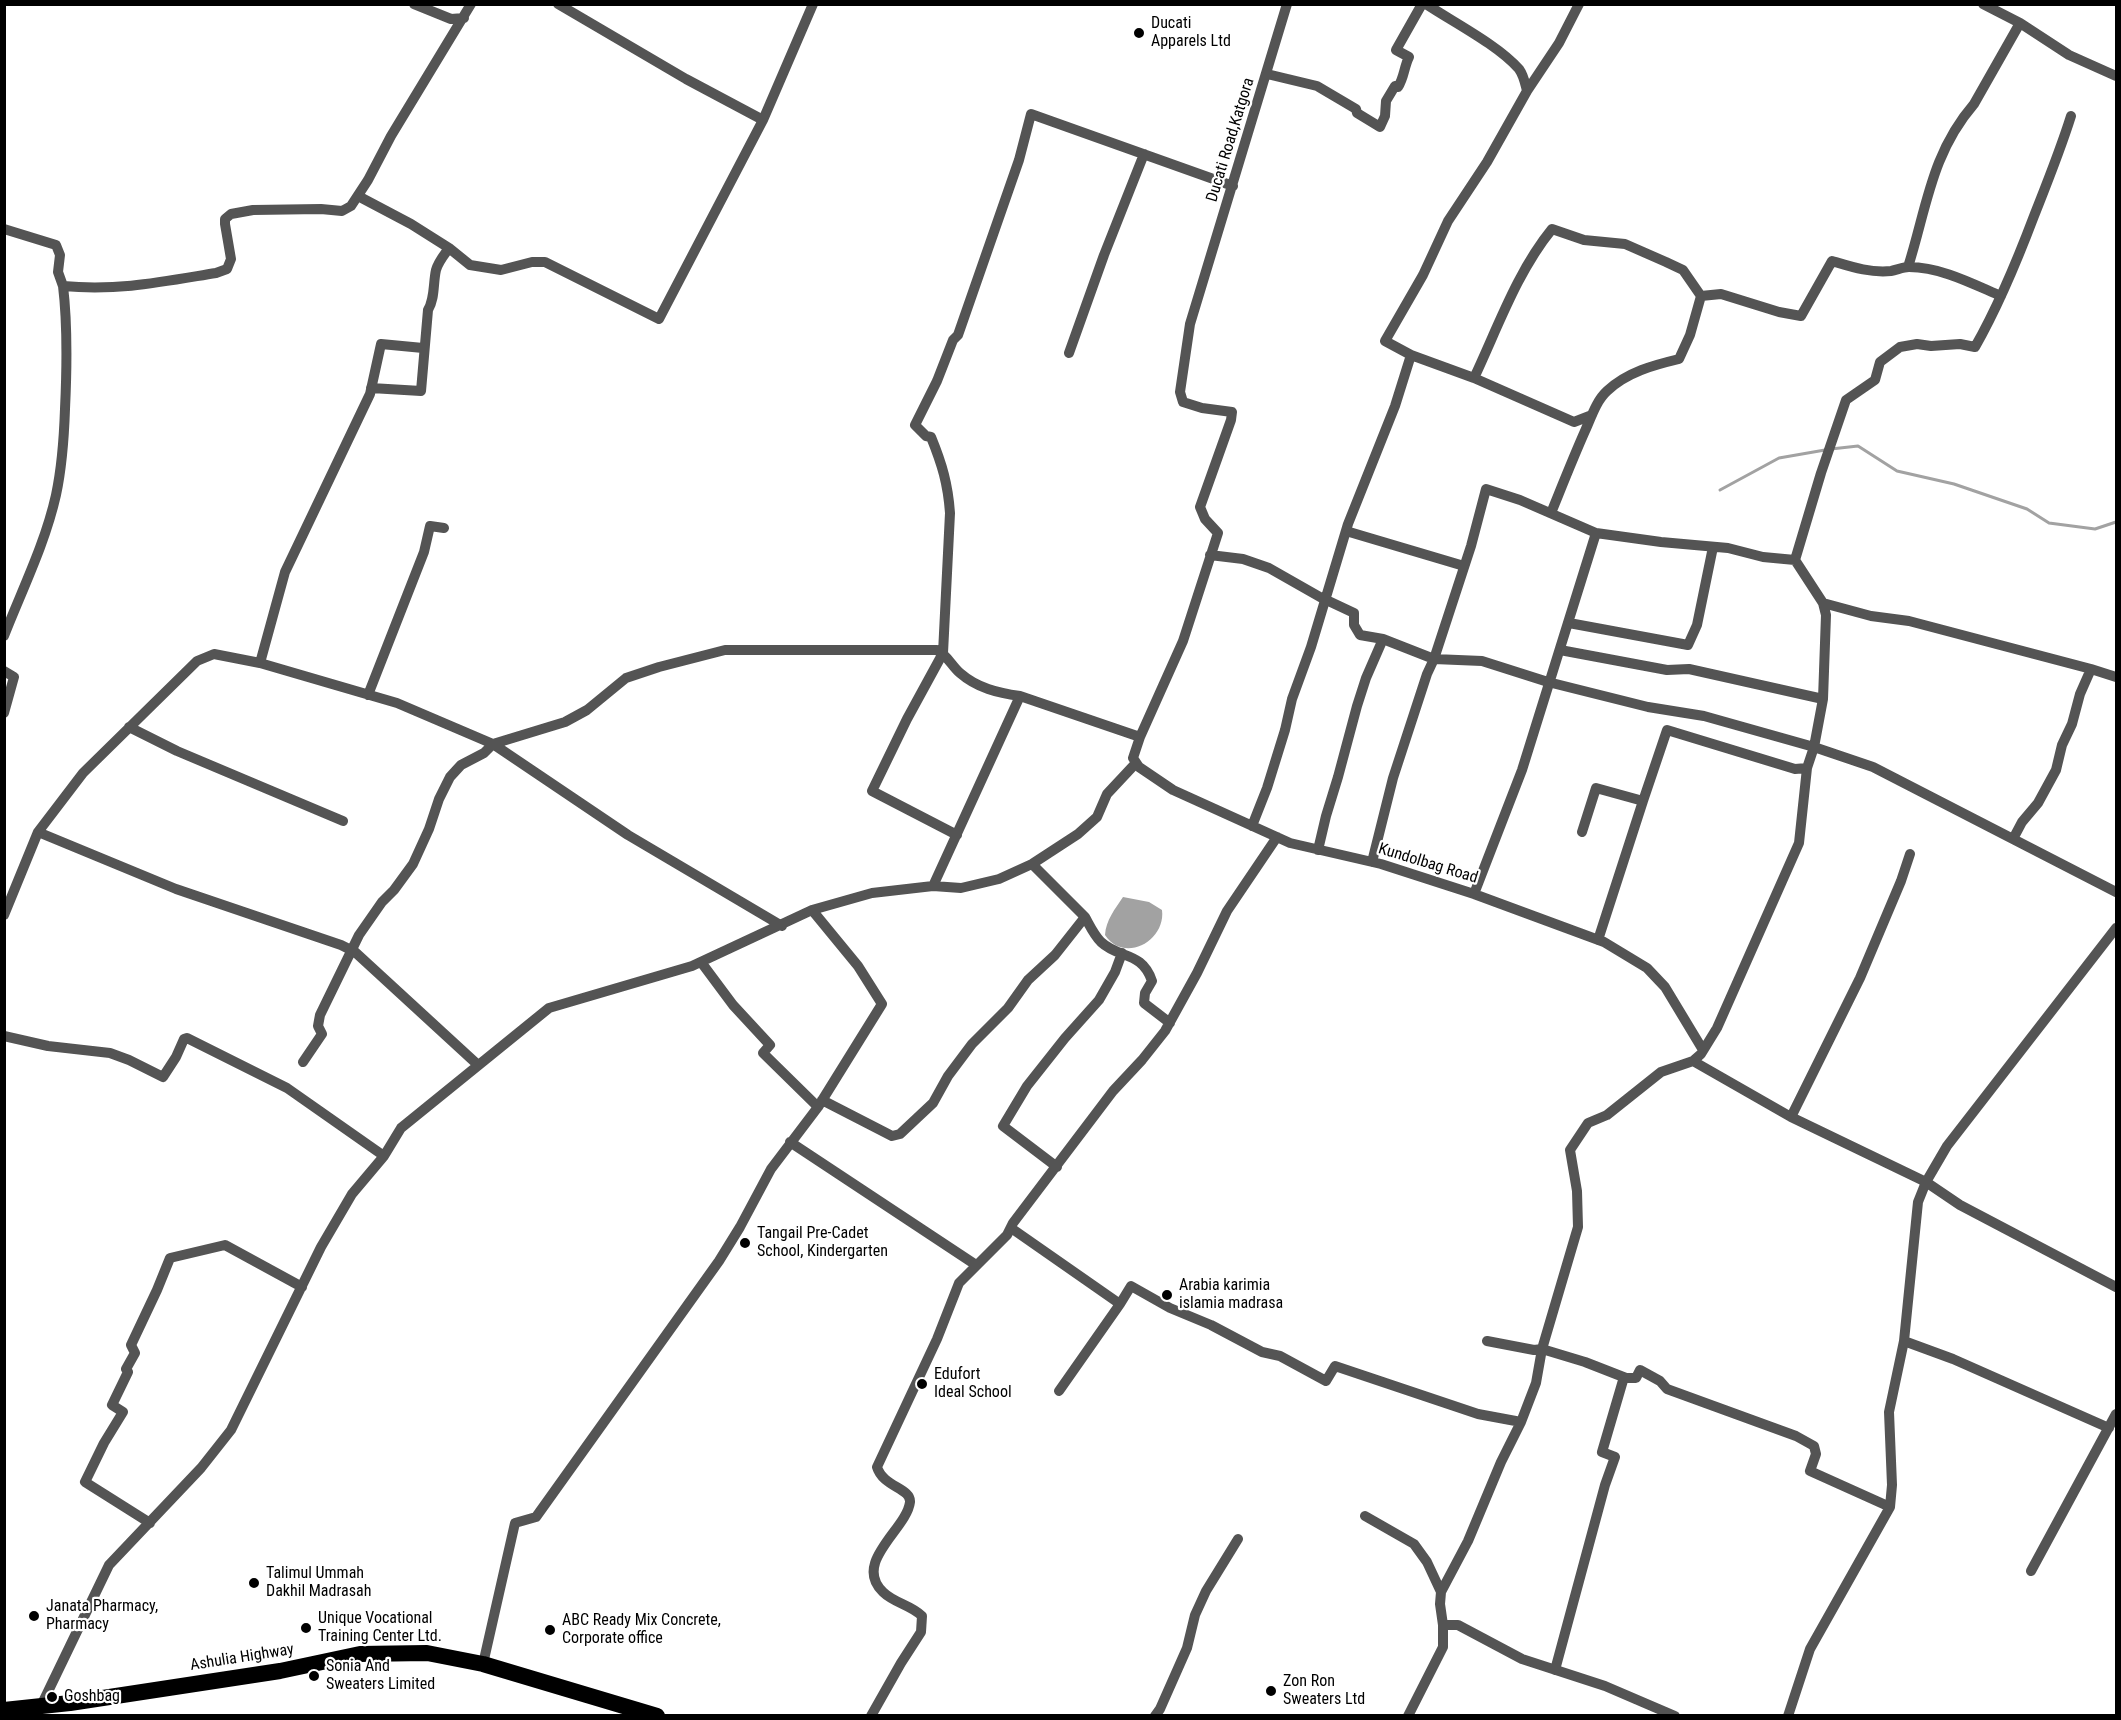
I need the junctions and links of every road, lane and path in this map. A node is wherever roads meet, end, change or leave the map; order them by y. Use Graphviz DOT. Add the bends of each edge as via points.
graph roads {
  1 [pos="414,4"];
  2 [pos="471,4"];
  3 [pos="558,4"];
  4 [pos="813,4"];
  5 [pos="1287,4"];
  6 [pos="1424,4"];
  7 [pos="1579,4"];
  8 [pos="1983,4"];
  9 [pos="464,18"];
  10 [pos="2020,22"];
  11 [pos="1267,74"];
  12 [pos="2116,76"];
  13 [pos="1527,91"];
  14 [pos="2071,116"];
  15 [pos="763,120"];
  16 [pos="1144,154"];
  17 [pos="1233,186"];
  18 [pos="358,196"];
  19 [pos="4,229"];
  20 [pos="449,248"];
  21 [pos="1908,267"];
  22 [pos="63,286"];
  23 [pos="1701,296"];
  24 [pos="2001,296"];
  25 [pos="423,348"];
  26 [pos="1069,353"];
  27 [pos="1411,355"];
  28 [pos="1474,378"];
  29 [pos="371,388"];
  30 [pos="1592,415"];
  31 [pos="1551,513"];
  32 [pos="444,528"];
  33 [pos="1346,531"];
  34 [pos="1596,533"];
  35 [pos="1713,547"];
  36 [pos="1210,555"];
  37 [pos="1795,560"];
  38 [pos="1464,566"];
  39 [pos="1326,600"];
  40 [pos="1823,603"];
  41 [pos="1569,622"];
  42 [pos="4,636"];
  43 [pos="1383,639"];
  44 [pos="1560,650"];
  45 [pos="943,653"];
  46 [pos="1434,658"];
  47 [pos="260,663"];
  48 [pos="2091,669"];
  49 [pos="4,671"];
  50 [pos="2116,677"];
  51 [pos="1548,682"];
  52 [pos="368,695"];
  53 [pos="1020,696"];
  54 [pos="1823,699"];
  55 [pos="4,713"];
  56 [pos="129,727"];
  57 [pos="1140,737"];
  58 [pos="493,744"];
  59 [pos="1814,747"];
  60 [pos="1136,763"];
  61 [pos="1807,768"];
  62 [pos="1643,801"];
  63 [pos="343,821"];
  64 [pos="1252,826"];
  65 [pos="38,832"];
  66 [pos="1582,832"];
  67 [pos="957,835"];
  68 [pos="1277,837"];
  69 [pos="2013,839"];
  70 [pos="1318,850"];
  71 [pos="1910,854"];
  72 [pos="1372,862"];
  73 [pos="1032,864"];
  74 [pos="933,886"];
  75 [pos="2116,892"];
  76 [pos="1474,894"];
  77 [pos="812,910"];
  78 [pos="4,915"];
  79 [pos="1085,917"];
  80 [pos="782,926"];
  81 [pos="2116,928"];
  82 [pos="1598,940"];
  83 [pos="352,950"];
  84 [pos="1122,953"];
  85 [pos="700,962"];
  86 [pos="1170,1023"];
  87 [pos="4,1036"];
  88 [pos="1703,1050"];
  89 [pos="1693,1061"];
  90 [pos="303,1062"];
  91 [pos="478,1065"];
  92 [pos="820,1104"];
  93 [pos="1791,1117"];
  94 [pos="790,1142"];
  95 [pos="384,1156"];
  96 [pos="1057,1167"];
  97 [pos="1926,1182"];
  98 [pos="1011,1228"];
  99 [pos="976,1265"];
  100 [pos="302,1287"];
  101 [pos="2116,1287"];
  102 [pos="1120,1304"];
  103 [pos="1487,1341"];
  104 [pos="1904,1341"];
  105 [pos="1542,1349"];
  106 [pos="1624,1377"];
  107 [pos="1059,1391"];
  108 [pos="2116,1414"];
  109 [pos="1521,1422"];
  110 [pos="2109,1428"];
  111 [pos="1890,1507"];
  112 [pos="1365,1515"];
  113 [pos="150,1523"];
  114 [pos="1238,1539"];
  115 [pos="2031,1571"];
  116 [pos="1441,1592"];
  117 [pos="1443,1625"];
  118 [pos="483,1664"];
  119 [pos="1555,1670"];
  120 [pos="40,1707"];
  121 [pos="4,1710"];
  122 [pos="657,1716"];
  123 [pos="871,1716"];
  124 [pos="1155,1716"];
  125 [pos="1408,1716"];
  126 [pos="1675,1716"];
  127 [pos="1788,1716"];
  1 -- 9 [label="street" via="451,19"];
  2 -- 9 [label="street"];
  3 -- 15 [label="street"];
  4 -- 15 [label="street"];
  5 -- 11 [label="street, Ducati Road,Katgora"];
  6 -- 11 [label="street" via="1396,50 1409,57 1402,81 1386,101 1380,127 1317,86"];
  6 -- 13 [label="street" via="1504,56 1519,69"];
  7 -- 13 [label="street"];
  8 -- 10 [label="street"];
  9 -- 18 [label="street"];
  10 -- 12 [label="street" via="2069,54"];
  10 -- 21 [label="street" via="1943,150"];
  11 -- 17 [label="street, Ducati Road,Katgora"];
  13 -- 27 [label="street" via="1448,221 1385,341"];
  14 -- 24 [label="street" via="2056,165"];
  15 -- 20 [label="street" via="659,319 545,262 501,270 470,265"];
  16 -- 17 [label="street"];
  16 -- 26 [label="street"];
  16 -- 45 [label="street" via="1031,114 1019,160 958,334 915,424 931,437 945,471 948,491"];
  17 -- 36 [label="street, Ducati Road,Katgora" via="1190,324 1180,392 1183,402 1232,412 1200,507 1218,533"];
  18 -- 20 [label="street"];
  18 -- 22 [label="street" via="342,211 253,210 231,214 225,219 231,259 227,269 216,273 138,287"];
  19 -- 22 [label="street" via="56,245"];
  20 -- 25 [label="street" via="436,270"];
  21 -- 23 [label="street" via="1869,272 1832,261 1801,316 1721,294"];
  21 -- 24 [label="street" via="1951,275"];
  22 -- 42 [label="street" via="68,358 56,495 40,548"];
  23 -- 28 [label="street" via="1683,270 1666,262 1625,244 1584,240 1552,229 1520,278"];
  23 -- 30 [label="street" via="1679,358 1651,365 1620,382 1606,392"];
  24 -- 37 [label="street" via="1975,347 1900,347 1880,362 1875,380 1846,400"];
  25 -- 29 [label="street" via="381,344"];
  25 -- 29 [label="street" via="420,391"];
  27 -- 28 [label="street"];
  27 -- 33 [label="street"];
  28 -- 30 [label="street" via="1574,422"];
  29 -- 47 [label="street" via="285,572"];
  30 -- 31 [label="street"];
  31 -- 34 [label="street"];
  31 -- 38 [label="street" via="1486,489"];
  32 -- 52 [label="street" via="430,526 420,563"];
  33 -- 38 [label="street"];
  33 -- 39 [label="street"];
  34 -- 35 [label="street"];
  34 -- 41 [label="street"];
  35 -- 37 [label="street"];
  35 -- 41 [label="street" via="1697,625 1688,645"];
  36 -- 39 [label="street" via="1243,559 1269,568"];
  36 -- 57 [label="street" via="1183,641"];
  37 -- 40 [label="street"];
  38 -- 46 [label="street"];
  39 -- 43 [label="street" via="1354,613 1354,625 1360,635"];
  39 -- 64 [label="street"];
  40 -- 48 [label="street" via="1909,621"];
  40 -- 54 [label="street" via="1827,615"];
  41 -- 44 [label="street"];
  43 -- 46 [label="street"];
  43 -- 70 [label="street" via="1359,699"];
  44 -- 51 [label="street"];
  44 -- 54 [label="street" via="1667,670 1689,669"];
  45 -- 53 [label="street" via="958,672 991,692"];
  45 -- 58 [label="street" via="725,650 627,678 565,722"];
  45 -- 67 [label="street" via="872,791"];
  46 -- 51 [label="street" via="1482,661"];
  46 -- 72 [label="street" via="1392,778"];
  47 -- 52 [label="street"];
  47 -- 56 [label="street" via="214,654 197,661"];
  48 -- 50 [label="street"];
  48 -- 69 [label="street" via="2056,770"];
  49 -- 55 [label="street" via="14,677"];
  51 -- 59 [label="street" via="1648,707 1704,716"];
  51 -- 76 [label="street" via="1522,770"];
  52 -- 58 [label="street" via="397,703"];
  53 -- 57 [label="street"];
  53 -- 67 [label="street"];
  54 -- 59 [label="street"];
  56 -- 63 [label="street"];
  56 -- 65 [label="street" via="83,773"];
  57 -- 60 [label="street" via="1133,758"];
  58 -- 80 [label="street" via="628,835"];
  58 -- 83 [label="street" via="450,777 413,864 382,902"];
  59 -- 61 [label="street"];
  59 -- 69 [label="street" via="1873,767"];
  60 -- 64 [label="street, Kundolbag Road" via="1173,790"];
  60 -- 73 [label="street" via="1107,794 1097,817"];
  61 -- 62 [label="street" via="1795,769 1666,730"];
  61 -- 88 [label="street" via="1799,843 1717,1029"];
  62 -- 66 [label="street" via="1596,788"];
  62 -- 82 [label="street"];
  64 -- 68 [label="street, Kundolbag Road"];
  65 -- 78 [label="street"];
  65 -- 83 [label="street" via="176,889"];
  67 -- 74 [label="street"];
  68 -- 70 [label="street, Kundolbag Road"];
  68 -- 86 [label="street" via="1227,911"];
  69 -- 75 [label="street"];
  70 -- 72 [label="street, Kundolbag Road"];
  71 -- 93 [label="street" via="1860,978"];
  72 -- 76 [label="street, Kundolbag Road"];
  73 -- 74 [label="street" via="999,879 961,888"];
  73 -- 79 [label="street"];
  74 -- 77 [label="street" via="872,893"];
  76 -- 82 [label="street, Kundolbag Road"];
  77 -- 80 [label="street"];
  77 -- 92 [label="street" via="858,966 882,1004"];
  79 -- 84 [label="street" via="1102,943"];
  79 -- 92 [label="street" via="972,1044 933,1103 900,1134 892,1136"];
  80 -- 85 [label="street"];
  81 -- 97 [label="street" via="1947,1146"];
  82 -- 88 [label="street, Kundolbag Road" via="1647,968 1665,987"];
  83 -- 90 [label="street" via="320,1015 318,1026 322,1034"];
  83 -- 91 [label="street"];
  84 -- 86 [label="street" via="1140,961 1149,971 1152,981 1144,1003"];
  84 -- 96 [label="street" via="1099,1000 1027,1086 1003,1126"];
  85 -- 91 [label="street" via="549,1008"];
  85 -- 92 [label="street" via="770,1045 763,1053"];
  86 -- 96 [label="street"];
  87 -- 95 [label="street" via="110,1053 163,1077 187,1038 287,1088"];
  88 -- 89 [label="street"];
  89 -- 93 [label="street"];
  89 -- 105 [label="street" via="1662,1072 1607,1115 1588,1123 1570,1150 1578,1227"];
  91 -- 95 [label="street" via="400,1128"];
  92 -- 94 [label="street"];
  93 -- 97 [label="street"];
  94 -- 99 [label="street"];
  94 -- 118 [label="street" via="719,1261 536,1517 515,1523"];
  95 -- 100 [label="street" via="352,1194"];
  96 -- 98 [label="street"];
  97 -- 101 [label="street" via="1960,1205"];
  97 -- 104 [label="street" via="1918,1202"];
  98 -- 99 [label="street"];
  98 -- 102 [label="street"];
  99 -- 123 [label="street" via="954,1292 937,1339 877,1467 884,1481 909,1495 910,1501 878,1556 873,1570 875,1581 883,1592 922,1616 921,1632"];
  100 -- 113 [label="street" via="231,1430"];
  100 -- 113 [label="street" via="225,1245 170,1258 131,1345 135,1353 112,1405 123,1412 85,1482"];
  102 -- 107 [label="street"];
  102 -- 109 [label="street" via="1131,1286 1326,1381 1335,1365 1478,1414"];
  103 -- 105 [label="street"];
  104 -- 110 [label="street"];
  104 -- 111 [label="street" via="1889,1412"];
  105 -- 106 [label="street"];
  105 -- 109 [label="street" via="1536,1383"];
  106 -- 111 [label="street" via="1635,1378 1640,1370 1667,1389 1796,1436 1814,1446 1816,1454 1810,1471"];
  106 -- 119 [label="street" via="1602,1452 1615,1457"];
  108 -- 110 [label="street"];
  109 -- 116 [label="street"];
  110 -- 115 [label="street"];
  111 -- 127 [label="street" via="1810,1649"];
  112 -- 116 [label="street" via="1414,1544"];
  113 -- 120 [label="street" via="109,1565"];
  114 -- 124 [label="street" via="1199,1607 1186,1648"];
  116 -- 117 [label="street"];
  117 -- 119 [label="street" via="1458,1625 1522,1659"];
  117 -- 125 [label="street" via="1443,1647"];
  118 -- 120 [label="highway, Ashulia Highway" via="427,1653 360,1654 280,1671"];
  118 -- 122 [label="highway, Ashulia Highway"];
  119 -- 126 [label="street"];
  120 -- 121 [label="highway, Ashulia Highway"];
}
